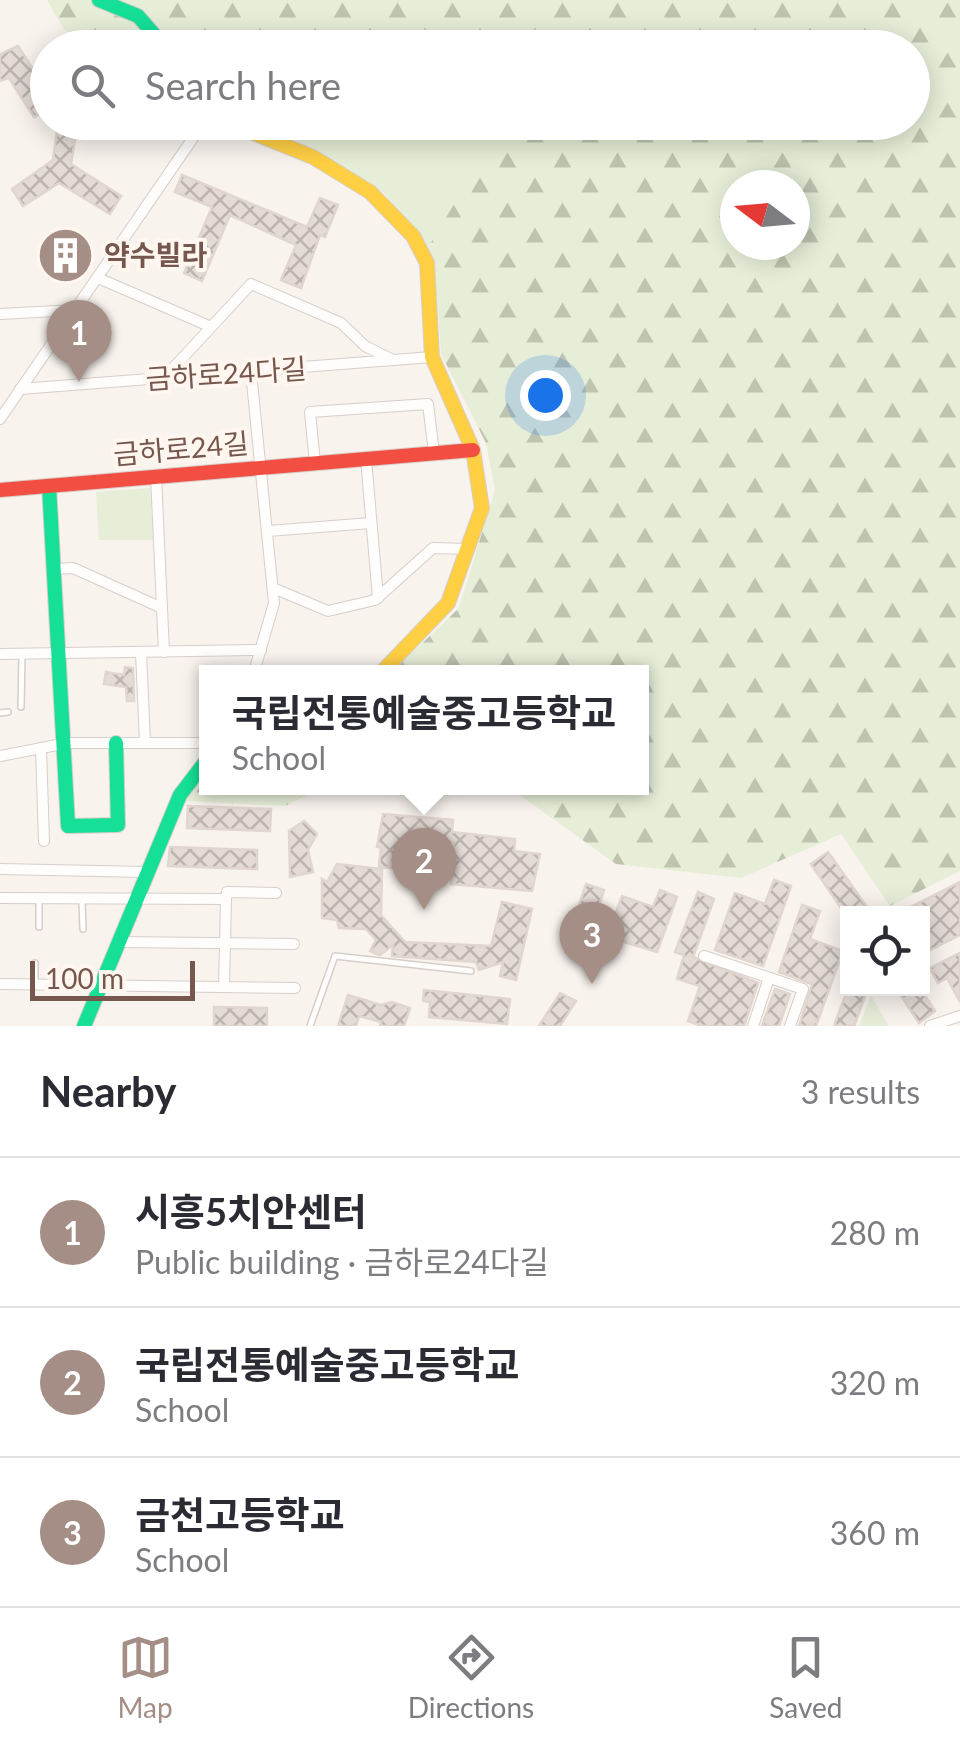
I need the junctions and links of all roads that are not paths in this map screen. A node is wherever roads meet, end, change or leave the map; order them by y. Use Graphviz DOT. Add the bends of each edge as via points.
graph roads {
  1 [pos="99,0"];
  2 [pos="157,30"];
  3 [pos="192,140"];
  4 [pos="271,140"];
  5 [pos="98,278"];
  6 [pos="76,310"];
  7 [pos="0,314"];
  8 [pos="209,326"];
  9 [pos="432,358"];
  10 [pos="395,360"];
  11 [pos="251,372"];
  12 [pos="163,379"];
  13 [pos="20,389"];
  14 [pos="0,418"];
  15 [pos="473,450"];
  16 [pos="434,453"];
  17 [pos="366,459"];
  18 [pos="315,463"];
  19 [pos="262,468"];
  20 [pos="156,476"];
  21 [pos="49,486"];
  22 [pos="0,490"];
  23 [pos="371,523"];
  24 [pos="268,532"];
  25 [pos="469,549"];
  26 [pos="54,568"];
  27 [pos="273,588"];
  28 [pos="378,598"];
  29 [pos="162,608"];
  30 [pos="2,649"];
  31 [pos="261,650"];
  32 [pos="22,651"];
  33 [pos="60,651"];
  34 [pos="141,652"];
  35 [pos="164,652"];
  36 [pos="256,665"];
  37 [pos="389,665"];
  38 [pos="21,707"];
  39 [pos="67,743"];
  40 [pos="116,743"];
  41 [pos="145,743"];
  42 [pos="199,743"];
  43 [pos="41,748"];
  44 [pos="0,756"];
  45 [pos="199,770"];
  46 [pos="44,842"];
  47 [pos="0,870"];
  48 [pos="147,872"];
  49 [pos="276,893"];
  50 [pos="0,898"];
  51 [pos="39,898"];
  52 [pos="82,898"];
  53 [pos="136,898"];
  54 [pos="226,899"];
  55 [pos="39,927"];
  56 [pos="83,929"];
  57 [pos="118,942"];
  58 [pos="225,943"];
  59 [pos="294,944"];
  60 [pos="704,956"];
  61 [pos="35,962"];
  62 [pos="471,972"];
  63 [pos="770,978"];
  64 [pos="0,984"];
  65 [pos="35,984"];
  66 [pos="100,985"];
  67 [pos="224,987"];
  68 [pos="295,988"];
  69 [pos="960,1016"];
  70 [pos="84,1026"];
  71 [pos="310,1026"];
  72 [pos="754,1026"];
  73 [pos="790,1026"];
  74 [pos="930,1026"];
  1 -- 2 [label="street" via="141,16"];
  3 -- 5 [label="street"];
  4 -- 9 [label="street" via="381,200 422,249"];
  5 -- 6 [label="street"];
  5 -- 8 [label="street"];
  6 -- 7 [label="street"];
  6 -- 13 [label="street"];
  8 -- 10 [label="street" via="251,284 341,323 365,346"];
  8 -- 12 [label="street"];
  9 -- 10 [label="street, 금하로24다길"];
  9 -- 15 [label="street"];
  10 -- 11 [label="street, 금하로24다길"];
  11 -- 12 [label="street, 금하로24다길"];
  11 -- 19 [label="street"];
  12 -- 13 [label="street, 금하로24다길"];
  13 -- 14 [label="street"];
  15 -- 16 [label="street, 금하로24길"];
  15 -- 25 [label="street" via="482,508"];
  16 -- 17 [label="street, 금하로24길"];
  16 -- 18 [label="street" via="428,404 310,412"];
  17 -- 18 [label="street, 금하로24길"];
  17 -- 23 [label="street"];
  18 -- 19 [label="street, 금하로24길"];
  19 -- 20 [label="street, 금하로24길"];
  19 -- 24 [label="street"];
  20 -- 21 [label="street, 금하로24길"];
  20 -- 29 [label="street"];
  21 -- 22 [label="street, 금하로24길"];
  21 -- 26 [label="street"];
  23 -- 24 [label="street"];
  23 -- 28 [label="street"];
  24 -- 27 [label="street"];
  25 -- 28 [label="street" via="433,548"];
  25 -- 37 [label="street" via="448,603"];
  26 -- 29 [label="street" via="73,568"];
  26 -- 33 [label="street"];
  27 -- 28 [label="street" via="328,611"];
  27 -- 31 [label="street"];
  29 -- 35 [label="street"];
  30 -- 32 [label="street"];
  31 -- 35 [label="street"];
  31 -- 36 [label="street"];
  32 -- 33 [label="street"];
  32 -- 38 [label="lane"];
  33 -- 34 [label="street"];
  33 -- 39 [label="street"];
  34 -- 35 [label="street"];
  34 -- 41 [label="street"];
  39 -- 40 [label="street"];
  39 -- 40 [label="street" via="68,826 118,825"];
  39 -- 43 [label="street"];
  40 -- 41 [label="street"];
  41 -- 42 [label="street"];
  43 -- 44 [label="street"];
  43 -- 46 [label="street"];
  45 -- 48 [label="street" via="180,795"];
  47 -- 48 [label="street"];
  48 -- 53 [label="street"];
  49 -- 54 [label="street" via="226,892"];
  50 -- 51 [label="street"];
  51 -- 52 [label="street"];
  51 -- 55 [label="lane"];
  52 -- 53 [label="street"];
  52 -- 56 [label="lane"];
  53 -- 54 [label="street"];
  53 -- 57 [label="street"];
  54 -- 58 [label="street"];
  57 -- 58 [label="street"];
  57 -- 66 [label="street"];
  58 -- 59 [label="street"];
  58 -- 67 [label="street"];
  60 -- 63 [label="street"];
  61 -- 65 [label="lane"];
  62 -- 71 [label="lane" via="335,956"];
  63 -- 72 [label="street"];
  63 -- 73 [label="street" via="803,988"];
  64 -- 65 [label="street"];
  65 -- 66 [label="street"];
  66 -- 67 [label="street"];
  66 -- 70 [label="street"];
  67 -- 68 [label="street"];
  69 -- 74 [label="street"];
}
